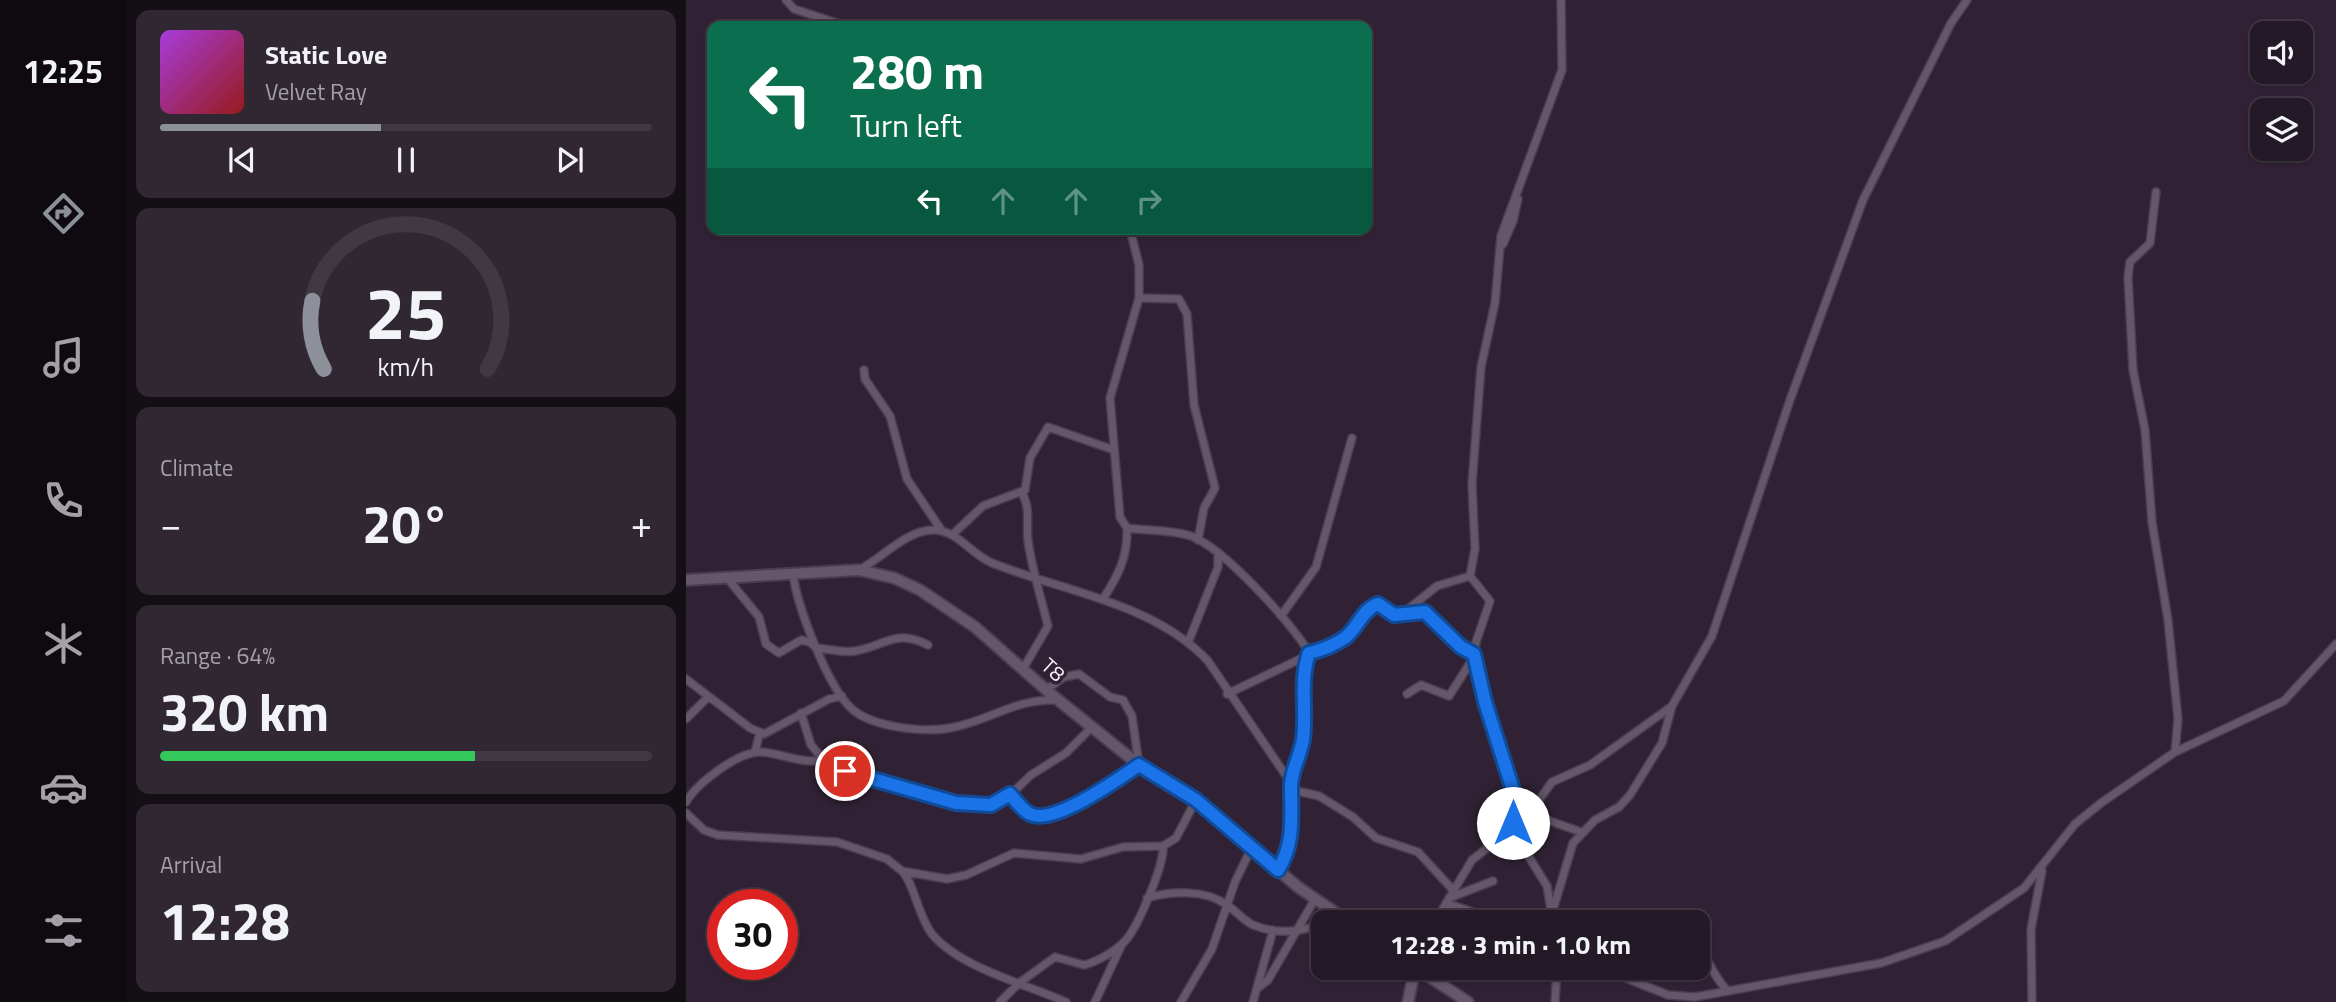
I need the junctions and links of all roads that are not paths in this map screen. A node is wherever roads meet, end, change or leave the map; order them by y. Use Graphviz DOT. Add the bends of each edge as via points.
graph roads {
  1 [pos="786,0"];
  2 [pos="1561,0"];
  3 [pos="1967,0"];
  4 [pos="831,21"];
  5 [pos="2156,192"];
  6 [pos="1132,235"];
  7 [pos="1139,298"];
  8 [pos="864,370"];
  9 [pos="1352,438"];
  10 [pos="1115,450"];
  11 [pos="1022,493"];
  12 [pos="1126,528"];
  13 [pos="942,531"];
  14 [pos="953,534"];
  15 [pos="1198,540"];
  16 [pos="1217,555"];
  17 [pos="859,570"];
  18 [pos="793,572"];
  19 [pos="1470,576"];
  20 [pos="727,579"];
  21 [pos="1035,579"];
  22 [pos="686,580"];
  23 [pos="1102,599"];
  24 [pos="1402,615"];
  25 [pos="1280,617"];
  26 [pos="1188,643"];
  27 [pos="2336,644"];
  28 [pos="928,645"];
  29 [pos="816,648"];
  30 [pos="1309,653"];
  31 [pos="1474,656"];
  32 [pos="1023,669"];
  33 [pos="686,679"];
  34 [pos="1046,690"];
  35 [pos="1227,694"];
  36 [pos="1407,694"];
  37 [pos="842,696"];
  38 [pos="708,697"];
  39 [pos="1058,700"];
  40 [pos="1672,706"];
  41 [pos="801,713"];
  42 [pos="686,719"];
  43 [pos="1093,727"];
  44 [pos="760,732"];
  45 [pos="755,752"];
  46 [pos="2175,752"];
  47 [pos="822,760"];
  48 [pos="1139,765"];
  49 [pos="1291,787"];
  50 [pos="1010,794"];
  51 [pos="1196,800"];
  52 [pos="686,802"];
  53 [pos="1513,805"];
  54 [pos="686,813"];
  55 [pos="1525,816"];
  56 [pos="1513,825"];
  57 [pos="1581,832"];
  58 [pos="1163,846"];
  59 [pos="1252,848"];
  60 [pos="2044,863"];
  61 [pos="1278,870"];
  62 [pos="902,871"];
  63 [pos="1493,881"];
  64 [pos="1453,890"];
  65 [pos="1147,898"];
  66 [pos="1315,899"];
  67 [pos="1447,901"];
  68 [pos="1227,905"];
  69 [pos="1331,910"];
  70 [pos="1442,910"];
  71 [pos="1471,910"];
  72 [pos="1551,910"];
  73 [pos="1553,910"];
  74 [pos="1311,928"];
  75 [pos="1273,930"];
  76 [pos="1297,932"];
  77 [pos="1122,944"];
  78 [pos="1710,966"];
  79 [pos="1413,980"];
  80 [pos="1434,980"];
  81 [pos="1557,980"];
  82 [pos="1631,980"];
  83 [pos="1019,983"];
  84 [pos="1259,987"];
  85 [pos="1728,991"];
  86 [pos="1668,995"];
  87 [pos="1000,1002"];
  88 [pos="1066,1002"];
  89 [pos="1095,1002"];
  90 [pos="1181,1002"];
  91 [pos="1253,1002"];
  92 [pos="1408,1002"];
  93 [pos="1468,1002"];
  94 [pos="1555,1002"];
  95 [pos="1677,1002"];
  96 [pos="2032,1002"];
  1 -- 4 [label="street" via="794,9"];
  2 -- 19 [label="street" via="1562,71 1507,218 1500,250 1480,382 1472,484 1475,549"];
  3 -- 40 [label="street" via="1863,200 1790,400 1717,626"];
  5 -- 46 [label="street" via="2150,243 2130,262 2128,277 2133,370 2145,430 2178,719"];
  6 -- 7 [label="street" via="1139,265"];
  7 -- 10 [label="street" via="1110,398"];
  7 -- 15 [label="street" via="1179,299 1187,314 1194,405 1215,488 1204,508"];
  8 -- 13 [label="street" via="865,379 890,416 907,479"];
  9 -- 25 [label="street" via="1316,567"];
  10 -- 11 [label="street" via="1048,427 1030,458"];
  10 -- 12 [label="street" via="1119,510"];
  11 -- 14 [label="street" via="983,506"];
  11 -- 21 [label="street"];
  12 -- 15 [label="street" via="1173,532"];
  12 -- 23 [label="street" via="1124,561"];
  13 -- 14 [label="street"];
  13 -- 17 [label="street" via="916,533"];
  14 -- 21 [label="street" via="981,558"];
  15 -- 16 [label="street"];
  16 -- 25 [label="street"];
  16 -- 26 [label="street" via="1218,567"];
  17 -- 18 [label="street, T8"];
  17 -- 32 [label="street, T8" via="894,578 936,598"];
  18 -- 20 [label="street, T8"];
  18 -- 29 [label="street"];
  19 -- 24 [label="street" via="1437,586"];
  19 -- 31 [label="street" via="1490,601"];
  20 -- 22 [label="street, T8"];
  20 -- 29 [label="street" via="759,617 772,651 783,652 801,640"];
  21 -- 23 [label="street"];
  21 -- 32 [label="street" via="1048,626"];
  23 -- 26 [label="street" via="1140,614"];
  24 -- 30 [label="street" via="1374,605 1348,636"];
  24 -- 31 [label="street" via="1425,612"];
  25 -- 30 [label="street"];
  26 -- 35 [label="street" via="1208,661"];
  27 -- 46 [label="street" via="2284,701"];
  28 -- 29 [label="street" via="900,637 857,651"];
  29 -- 37 [label="street"];
  30 -- 35 [label="street"];
  30 -- 49 [label="street" via="1302,677 1303,740"];
  31 -- 36 [label="street" via="1449,696 1421,684"];
  31 -- 53 [label="street"];
  32 -- 34 [label="street, T8"];
  33 -- 38 [label="street"];
  34 -- 39 [label="street, T8"];
  34 -- 48 [label="street" via="1064,677 1082,675 1107,695 1123,700 1132,716"];
  35 -- 49 [label="street"];
  37 -- 39 [label="street" via="869,720 932,730 971,723 1018,703"];
  37 -- 41 [label="street"];
  38 -- 42 [label="street"];
  38 -- 44 [label="street"];
  39 -- 43 [label="street, T8"];
  40 -- 55 [label="street" via="1590,765 1552,782"];
  40 -- 57 [label="street" via="1662,743 1627,798"];
  41 -- 44 [label="street" via="773,731"];
  41 -- 47 [label="street" via="811,745"];
  43 -- 48 [label="street, T8"];
  43 -- 50 [label="street" via="1062,757"];
  44 -- 45 [label="street"];
  45 -- 47 [label="street" via="807,762"];
  45 -- 52 [label="street" via="703,783"];
  46 -- 60 [label="street" via="2083,817"];
  47 -- 50 [label="street" via="869,780 956,803 991,805"];
  48 -- 50 [label="street" via="1101,791 1043,816 1031,815"];
  48 -- 51 [label="street, T8"];
  49 -- 61 [label="street" via="1290,842"];
  49 -- 64 [label="street" via="1319,796 1376,838 1418,852"];
  51 -- 58 [label="street" via="1176,838"];
  51 -- 59 [label="street, T8"];
  53 -- 55 [label="street"];
  53 -- 56 [label="street"];
  54 -- 62 [label="street" via="704,830 718,835 837,842 887,859"];
  55 -- 56 [label="street"];
  55 -- 57 [label="street"];
  56 -- 64 [label="street" via="1472,860"];
  56 -- 72 [label="street" via="1547,886"];
  57 -- 73 [label="street" via="1568,855"];
  58 -- 62 [label="street" via="1123,847 1081,859 1014,853 954,878"];
  58 -- 65 [label="street"];
  59 -- 61 [label="street, T8"];
  59 -- 68 [label="street"];
  60 -- 85 [label="street" via="2020,891 1938,945 1881,963"];
  60 -- 96 [label="street" via="2031,929"];
  61 -- 66 [label="street, T8"];
  62 -- 83 [label="street" via="923,920 942,944"];
  63 -- 67 [label="street"];
  64 -- 67 [label="street"];
  65 -- 68 [label="street" via="1185,894"];
  65 -- 77 [label="street"];
  66 -- 69 [label="street, T8"];
  66 -- 76 [label="street"];
  67 -- 70 [label="street"];
  67 -- 71 [label="street"];
  68 -- 75 [label="street" via="1252,925"];
  68 -- 90 [label="street" via="1212,949"];
  74 -- 76 [label="street"];
  75 -- 76 [label="street"];
  75 -- 84 [label="street"];
  76 -- 84 [label="street" via="1268,981"];
  77 -- 83 [label="street" via="1084,965 1055,957"];
  77 -- 89 [label="street"];
  78 -- 85 [label="street"];
  79 -- 92 [label="street"];
  80 -- 93 [label="street"];
  81 -- 94 [label="street"];
  82 -- 86 [label="street"];
  83 -- 87 [label="street"];
  83 -- 88 [label="street"];
  84 -- 91 [label="street"];
  85 -- 86 [label="street" via="1695,997"];
  86 -- 95 [label="street"];
}
